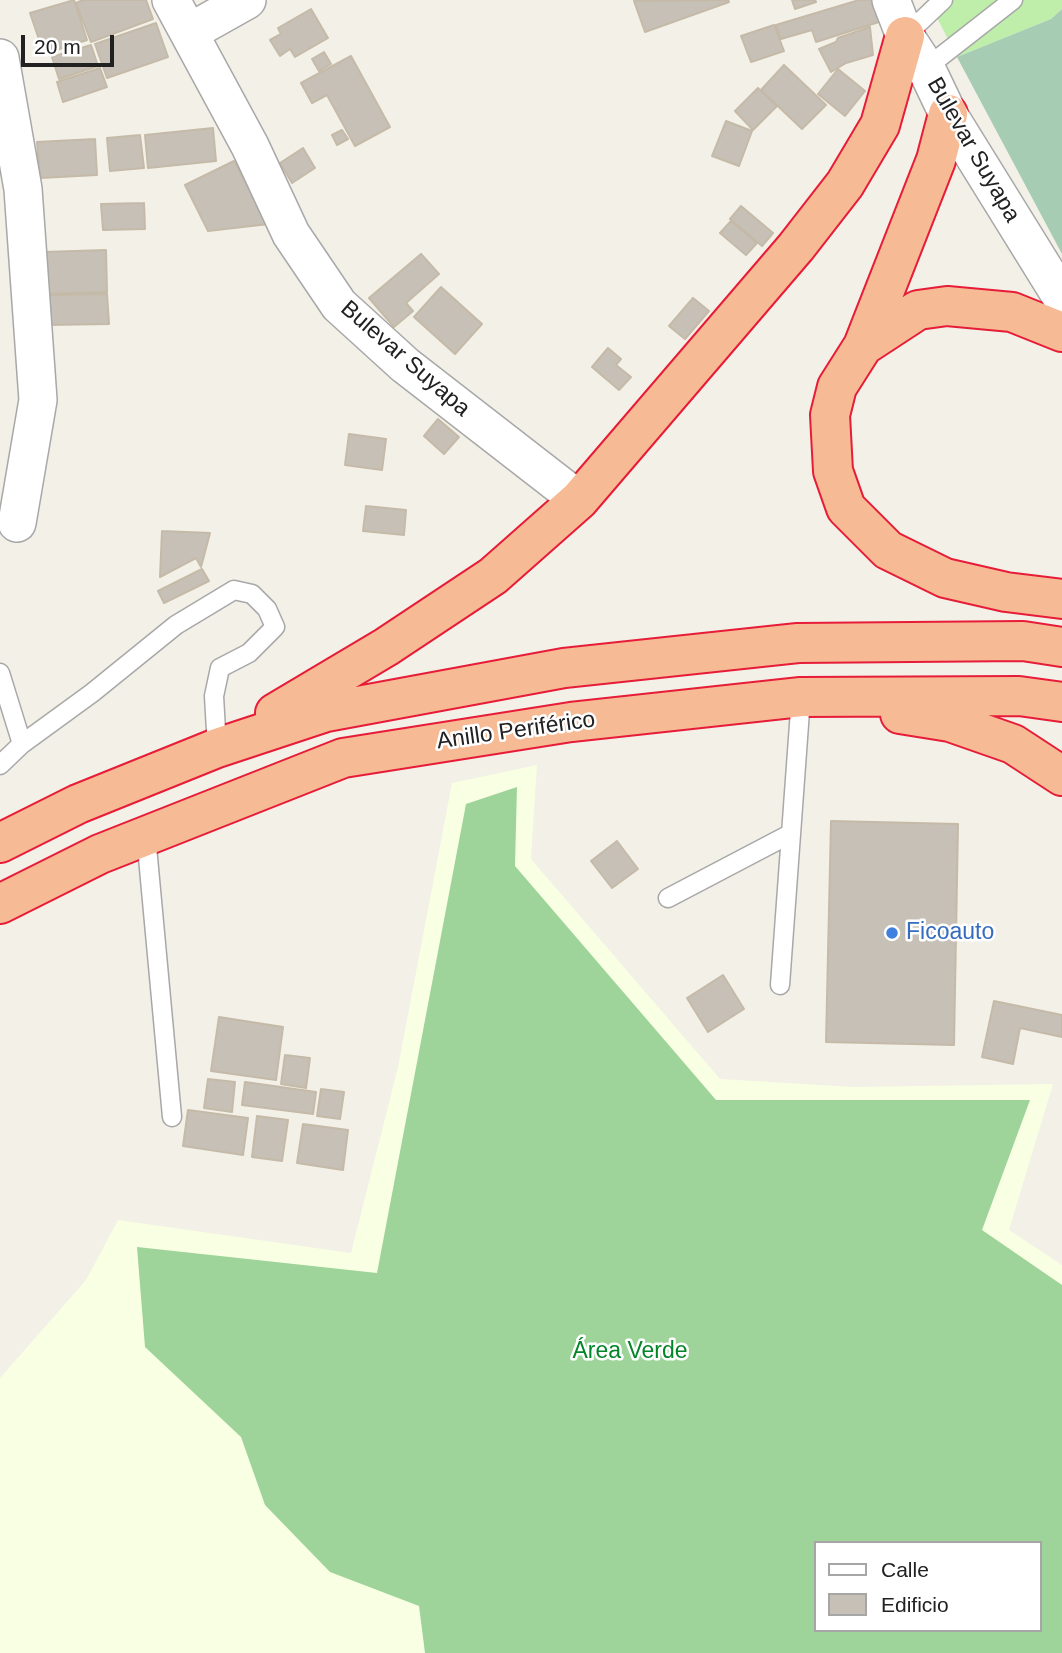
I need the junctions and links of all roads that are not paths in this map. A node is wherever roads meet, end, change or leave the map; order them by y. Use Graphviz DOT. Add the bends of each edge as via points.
graph roads {
  1 [pos="171,0"];
  2 [pos="247,0"];
  3 [pos="891,0"];
  4 [pos="943,0"];
  5 [pos="1013,0"];
  6 [pos="190,32"];
  7 [pos="905,36"];
  8 [pos="0,58"];
  9 [pos="926,68"];
  10 [pos="948,114"];
  11 [pos="1062,298"];
  12 [pos="1062,332"];
  13 [pos="863,346"];
  14 [pos="579,500"];
  15 [pos="17,523"];
  16 [pos="1062,598"];
  17 [pos="1062,647"];
  18 [pos="0,673"];
  19 [pos="802,697"];
  20 [pos="1062,702"];
  21 [pos="22,744"];
  22 [pos="217,748"];
  23 [pos="0,765"];
  24 [pos="1062,776"];
  25 [pos="790,834"];
  26 [pos="146,836"];
  27 [pos="0,843"];
  28 [pos="668,898"];
  29 [pos="0,904"];
  30 [pos="780,985"];
  31 [pos="172,1116"];
  1 -- 6 [label="street, Bulevar Suyapa"];
  2 -- 6 [label="street"];
  3 -- 7 [label="street, Bulevar Suyapa"];
  4 -- 7 [label="lane"];
  5 -- 9 [label="lane"];
  6 -- 14 [label="street, Bulevar Suyapa" via="291,234 339,305 405,365"];
  7 -- 9 [label="street, Bulevar Suyapa"];
  7 -- 14 [label="highway" via="880,125 845,184"];
  8 -- 15 [label="street" via="23,189 38,400"];
  9 -- 10 [label="street, Bulevar Suyapa"];
  10 -- 11 [label="street, Bulevar Suyapa"];
  10 -- 13 [label="highway" via="936,160"];
  12 -- 13 [label="highway" via="1012,312 947,306 918,310"];
  13 -- 16 [label="highway" via="837,387 830,415 833,471 846,508 888,550 945,578 1006,592"];
  14 -- 22 [label="highway" via="493,576 386,647"];
  17 -- 22 [label="highway" via="1023,641 798,643 564,668 326,712"];
  18 -- 21 [label="lane"];
  19 -- 20 [label="highway, Anillo Periférico" via="1019,695"];
  19 -- 24 [label="highway" via="950,722 1013,744"];
  19 -- 25 [label="lane"];
  19 -- 26 [label="highway, Anillo Periférico" via="571,722 342,758"];
  21 -- 22 [label="lane" via="176,625 233,590 252,594 267,609 275,627 249,653 220,668 214,696"];
  21 -- 23 [label="lane"];
  22 -- 27 [label="highway" via="78,804"];
  25 -- 28 [label="lane"];
  25 -- 30 [label="lane"];
  26 -- 29 [label="highway, Anillo Periférico"];
  26 -- 31 [label="lane"];
}
